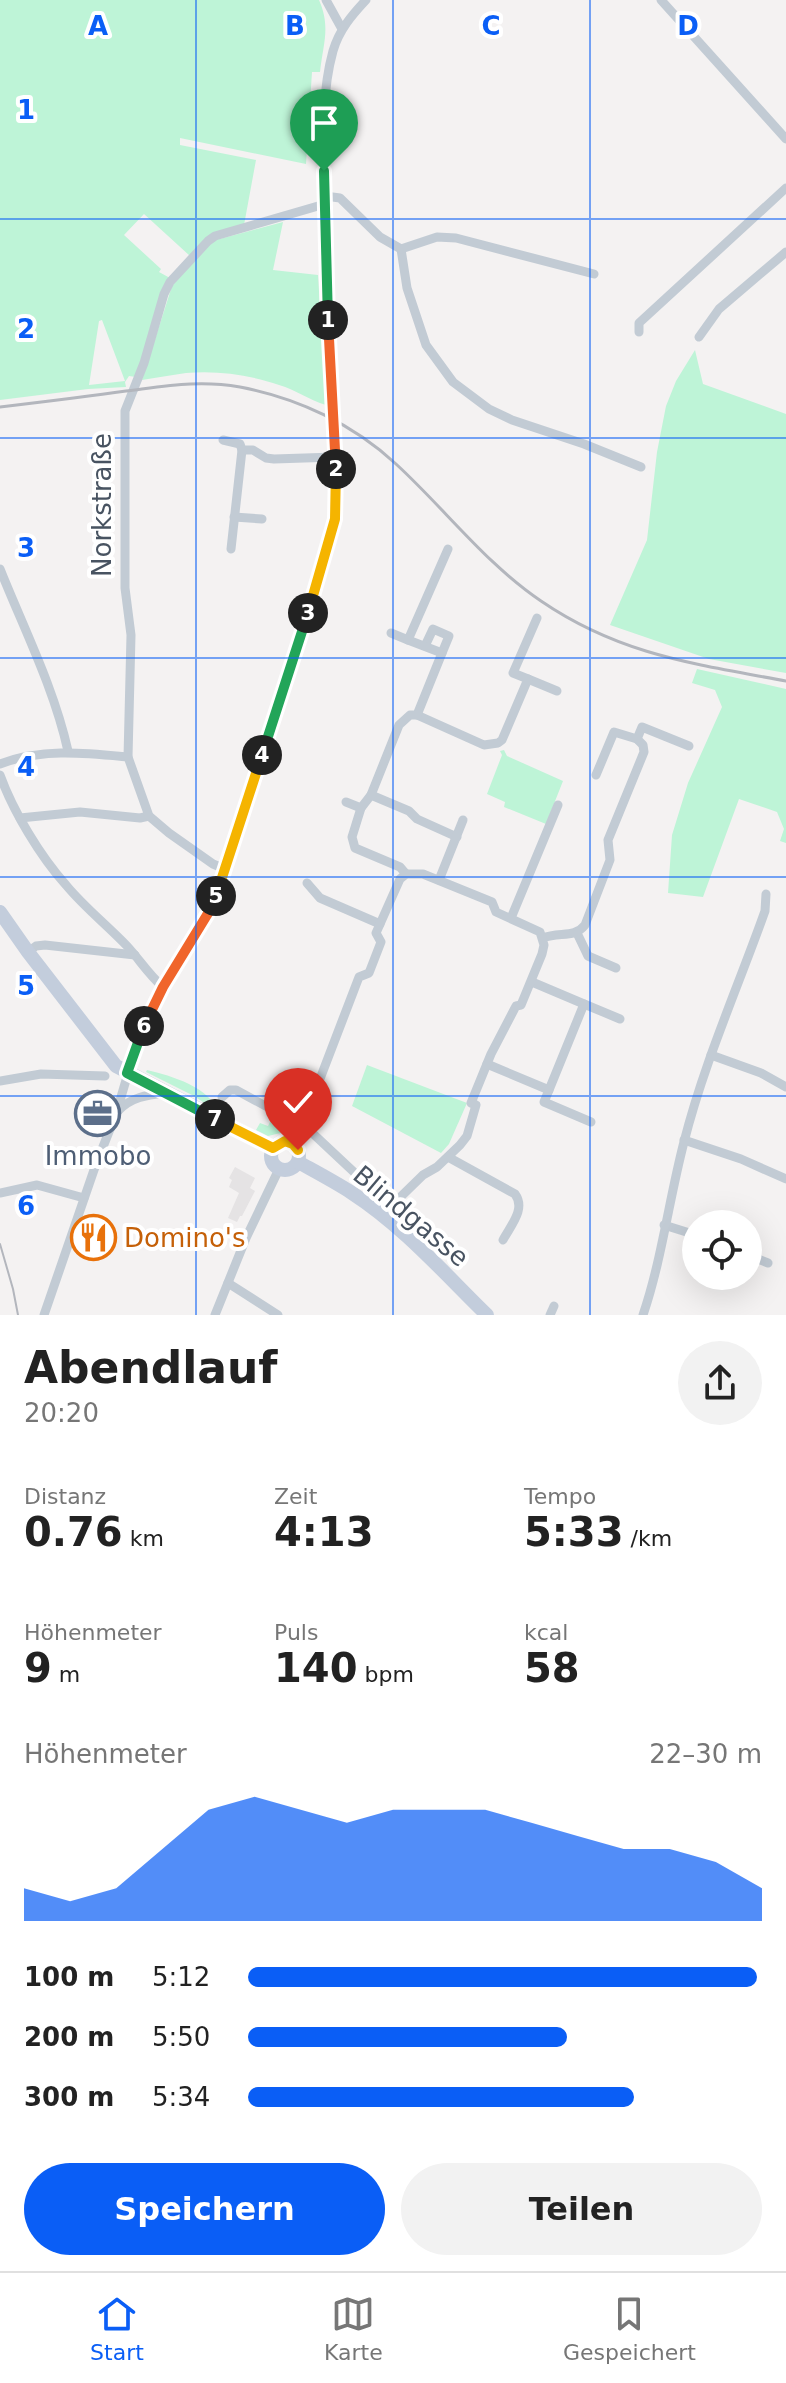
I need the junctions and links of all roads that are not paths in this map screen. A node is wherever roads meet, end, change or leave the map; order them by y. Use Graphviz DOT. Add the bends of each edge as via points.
graph roads {
  1 [pos="326,0"];
  2 [pos="366,0"];
  3 [pos="661,0"];
  4 [pos="342,29"];
  5 [pos="786,139"];
  6 [pos="786,188"];
  7 [pos="325,200"];
  8 [pos="401,249"];
  9 [pos="786,252"];
  10 [pos="594,274"];
  11 [pos="639,332"];
  12 [pos="699,337"];
  13 [pos="223,440"];
  14 [pos="242,450"];
  15 [pos="335,457"];
  16 [pos="641,467"];
  17 [pos="234,517"];
  18 [pos="262,519"];
  19 [pos="231,549"];
  20 [pos="448,549"];
  21 [pos="0,569"];
  22 [pos="537,618"];
  23 [pos="391,633"];
  24 [pos="408,640"];
  25 [pos="425,646"];
  26 [pos="442,653"];
  27 [pos="528,679"];
  28 [pos="557,691"];
  29 [pos="417,715"];
  30 [pos="637,739"];
  31 [pos="689,746"];
  32 [pos="68,751"];
  33 [pos="128,757"];
  34 [pos="0,764"];
  35 [pos="0,775"];
  36 [pos="596,775"];
  37 [pos="371,795"];
  38 [pos="4,800"];
  39 [pos="346,802"];
  40 [pos="558,805"];
  41 [pos="361,808"];
  42 [pos="149,816"];
  43 [pos="20,818"];
  44 [pos="463,820"];
  45 [pos="457,837"];
  46 [pos="225,869"];
  47 [pos="406,874"];
  48 [pos="439,880"];
  49 [pos="307,883"];
  50 [pos="766,894"];
  51 [pos="2,918"];
  52 [pos="511,918"];
  53 [pos="380,924"];
  54 [pos="577,933"];
  55 [pos="543,938"];
  56 [pos="28,952"];
  57 [pos="135,955"];
  58 [pos="616,968"];
  59 [pos="532,982"];
  60 [pos="163,987"];
  61 [pos="584,1004"];
  62 [pos="620,1019"];
  63 [pos="711,1055"];
  64 [pos="487,1064"];
  65 [pos="127,1073"];
  66 [pos="105,1076"];
  67 [pos="0,1081"];
  68 [pos="786,1087"];
  69 [pos="549,1090"];
  70 [pos="165,1093"];
  71 [pos="222,1097"];
  72 [pos="116,1114"];
  73 [pos="591,1122"];
  74 [pos="302,1126"];
  75 [pos="684,1140"];
  76 [pos="293,1144"];
  77 [pos="273,1148"];
  78 [pos="448,1157"];
  79 [pos="298,1162"];
  80 [pos="279,1169"];
  81 [pos="786,1179"];
  82 [pos="372,1189"];
  83 [pos="0,1193"];
  84 [pos="84,1198"];
  85 [pos="381,1216"];
  86 [pos="664,1225"];
  87 [pos="682,1231"];
  88 [pos="503,1240"];
  89 [pos="762,1261"];
  90 [pos="768,1263"];
  91 [pos="228,1283"];
  92 [pos="647,1314"];
  93 [pos="44,1315"];
  94 [pos="215,1315"];
  95 [pos="278,1315"];
  96 [pos="487,1315"];
  1 -- 4 [label="street"];
  2 -- 4 [label="street"];
  3 -- 5 [label="street"];
  4 -- 7 [label="street" via="323,113"];
  6 -- 11 [label="street" via="639,323"];
  7 -- 8 [label="street" via="340,198 380,237"];
  7 -- 15 [label="street"];
  7 -- 33 [label="street, Norkstraße" via="215,236 170,282 124,417 125,588 131,635"];
  8 -- 10 [label="street" via="446,236"];
  8 -- 16 [label="street" via="407,288 426,345 453,382 512,420"];
  9 -- 12 [label="street" via="719,309"];
  13 -- 14 [label="street" via="240,444"];
  14 -- 15 [label="street" via="274,459"];
  14 -- 17 [label="street"];
  15 -- 46 [label="street" via="337,504 331,539"];
  17 -- 18 [label="street"];
  17 -- 19 [label="street"];
  20 -- 24 [label="street"];
  21 -- 32 [label="street" via="49,686"];
  22 -- 27 [label="street" via="513,673"];
  23 -- 24 [label="street"];
  24 -- 25 [label="street"];
  25 -- 26 [label="street"];
  25 -- 26 [label="street" via="433,629 449,636"];
  26 -- 29 [label="street"];
  27 -- 28 [label="street"];
  27 -- 29 [label="street" via="498,743 484,745"];
  29 -- 37 [label="street" via="399,725"];
  30 -- 31 [label="street" via="642,727"];
  30 -- 36 [label="street" via="614,732"];
  30 -- 54 [label="street" via="644,752 608,840 610,860"];
  32 -- 33 [label="street"];
  32 -- 34 [label="street"];
  33 -- 42 [label="street, Norkstraße"];
  35 -- 38 [label="street"];
  37 -- 41 [label="street"];
  37 -- 45 [label="street"];
  38 -- 43 [label="street"];
  39 -- 41 [label="street"];
  40 -- 52 [label="street"];
  41 -- 47 [label="street" via="352,837 355,848"];
  42 -- 43 [label="street" via="80,812"];
  42 -- 46 [label="street"];
  43 -- 57 [label="street" via="67,888"];
  44 -- 45 [label="street"];
  45 -- 48 [label="street"];
  46 -- 60 [label="street" via="207,915"];
  47 -- 48 [label="street"];
  47 -- 53 [label="street"];
  48 -- 52 [label="street" via="492,902 496,912"];
  49 -- 53 [label="street" via="320,898"];
  50 -- 63 [label="street" via="765,911"];
  51 -- 56 [label="main road"];
  52 -- 55 [label="street" via="535,928"];
  53 -- 74 [label="street" via="376,933 381,942 369,973 359,977"];
  54 -- 55 [label="street"];
  54 -- 58 [label="street" via="588,956"];
  55 -- 59 [label="street"];
  56 -- 57 [label="street" via="45,945"];
  56 -- 65 [label="main road" via="106,1055"];
  57 -- 60 [label="street"];
  59 -- 61 [label="street"];
  59 -- 64 [label="street"];
  60 -- 65 [label="street"];
  61 -- 62 [label="street"];
  61 -- 69 [label="street"];
  63 -- 68 [label="street"];
  63 -- 75 [label="street"];
  64 -- 69 [label="street"];
  64 -- 78 [label="street" via="471,1103 476,1105 467,1136"];
  65 -- 70 [label="main road"];
  65 -- 72 [label="street"];
  66 -- 67 [label="street" via="41,1074"];
  69 -- 73 [label="street" via="544,1102"];
  70 -- 72 [label="street" via="136,1098"];
  70 -- 77 [label="main road"];
  71 -- 74 [label="street, Blindgasse" via="236,1090"];
  72 -- 84 [label="street"];
  74 -- 76 [label="street"];
  74 -- 82 [label="street, Blindgasse"];
  75 -- 81 [label="street"];
  75 -- 86 [label="street"];
  76 -- 77 [label="main road" via="280,1142"];
  76 -- 79 [label="main road"];
  77 -- 80 [label="main road" via="272,1162"];
  78 -- 85 [label="street"];
  78 -- 88 [label="street" via="519,1198"];
  79 -- 80 [label="main road"];
  79 -- 85 [label="main road, Blindgasse"];
  80 -- 91 [label="street"];
  83 -- 84 [label="street" via="37,1185"];
  84 -- 93 [label="street"];
  85 -- 96 [label="main road, Blindgasse" via="428,1254"];
  86 -- 87 [label="street"];
  86 -- 92 [label="street"];
  89 -- 90 [label="street"];
  91 -- 94 [label="street"];
  91 -- 95 [label="street"];
}
